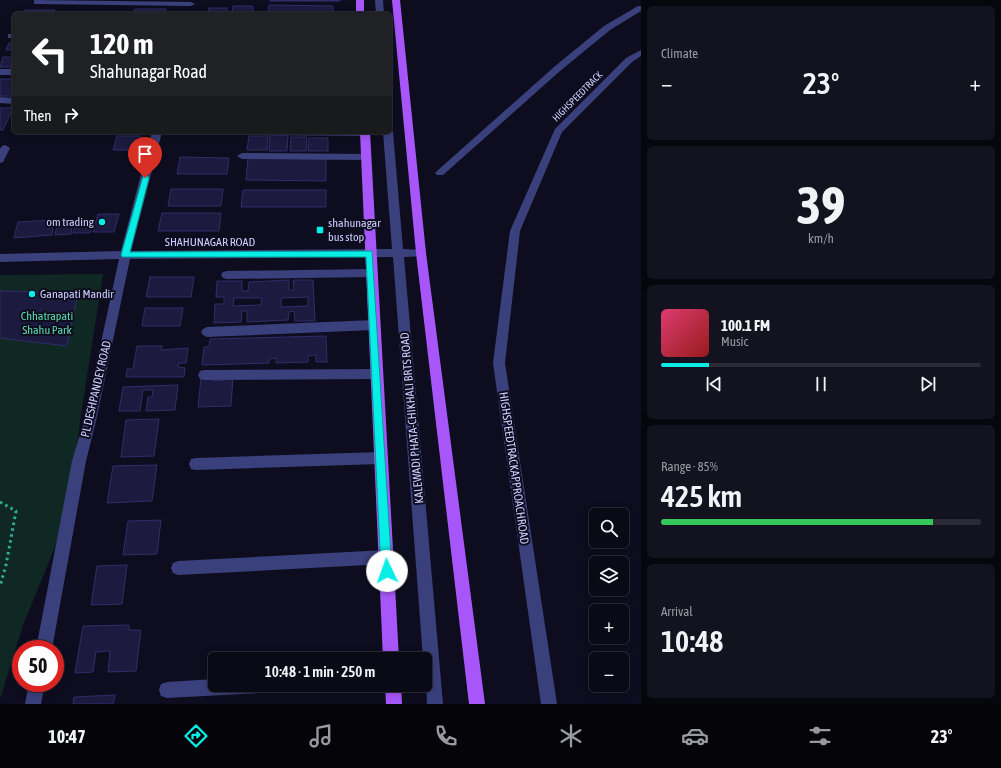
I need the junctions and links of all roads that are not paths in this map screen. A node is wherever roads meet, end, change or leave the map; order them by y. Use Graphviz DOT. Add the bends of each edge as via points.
graph roads {
  1 [pos="360,0"];
  2 [pos="379,0"];
  3 [pos="396,0"];
  4 [pos="37,2"];
  5 [pos="192,2"];
  6 [pos="641,8"];
  7 [pos="189,12"];
  8 [pos="360,12"];
  9 [pos="380,12"];
  10 [pos="641,53"];
  11 [pos="0,72"];
  12 [pos="12,72"];
  13 [pos="0,100"];
  14 [pos="12,101"];
  15 [pos="156,134"];
  16 [pos="365,134"];
  17 [pos="388,134"];
  18 [pos="5,148"];
  19 [pos="242,156"];
  20 [pos="366,157"];
  21 [pos="0,160"];
  22 [pos="440,173"];
  23 [pos="515,231"];
  24 [pos="370,254"];
  25 [pos="399,254"];
  26 [pos="421,254"];
  27 [pos="125,255"];
  28 [pos="0,258"];
  29 [pos="371,273"];
  30 [pos="227,275"];
  31 [pos="374,325"];
  32 [pos="207,332"];
  33 [pos="376,374"];
  34 [pos="204,375"];
  35 [pos="381,458"];
  36 [pos="196,464"];
  37 [pos="386,557"];
  38 [pos="178,568"];
  39 [pos="46,640"];
  40 [pos="391,652"];
  41 [pos="208,688"];
  42 [pos="167,690"];
  43 [pos="35,692"];
  44 [pos="393,692"];
  45 [pos="32,704"];
  46 [pos="394,704"];
  47 [pos="435,704"];
  48 [pos="477,704"];
  49 [pos="549,704"];
  1 -- 8 [label="main road"];
  2 -- 9 [label="street"];
  3 -- 26 [label="main road"];
  4 -- 5 [label="street"];
  5 -- 7 [label="street"];
  6 -- 22 [label="street" via="602,33 557,69"];
  10 -- 23 [label="street, HIGHSPEEDTRACK" via="629,60 558,131"];
  11 -- 12 [label="street"];
  13 -- 14 [label="street"];
  15 -- 27 [label="street, PL DESHPANDEY ROAD"];
  16 -- 20 [label="main road"];
  17 -- 25 [label="street, KALEWADI PHATA-CHIKHALI BRTS ROAD"];
  18 -- 21 [label="street"];
  19 -- 20 [label="street"];
  20 -- 24 [label="main road"];
  23 -- 49 [label="street, HIGHSPEEDTRACKAPPROACHROAD" via="499,363"];
  24 -- 25 [label="street, SHAHUNAGAR ROAD"];
  24 -- 27 [label="street, SHAHUNAGAR ROAD"];
  24 -- 29 [label="main road"];
  25 -- 26 [label="street, SHAHUNAGAR ROAD"];
  25 -- 47 [label="street, KALEWADI PHATA-CHIKHALI BRTS ROAD"];
  26 -- 48 [label="main road"];
  27 -- 28 [label="street, SHAHUNAGAR ROAD"];
  27 -- 39 [label="street, PL DESHPANDEY ROAD" via="78,468"];
  29 -- 30 [label="street"];
  29 -- 31 [label="main road"];
  31 -- 32 [label="street"];
  31 -- 33 [label="main road"];
  33 -- 34 [label="street"];
  33 -- 35 [label="main road"];
  35 -- 36 [label="street"];
  35 -- 37 [label="main road"];
  37 -- 38 [label="street"];
  37 -- 40 [label="main road"];
  41 -- 42 [label="street"];
  43 -- 45 [label="street"];
  44 -- 46 [label="main road"];
}
